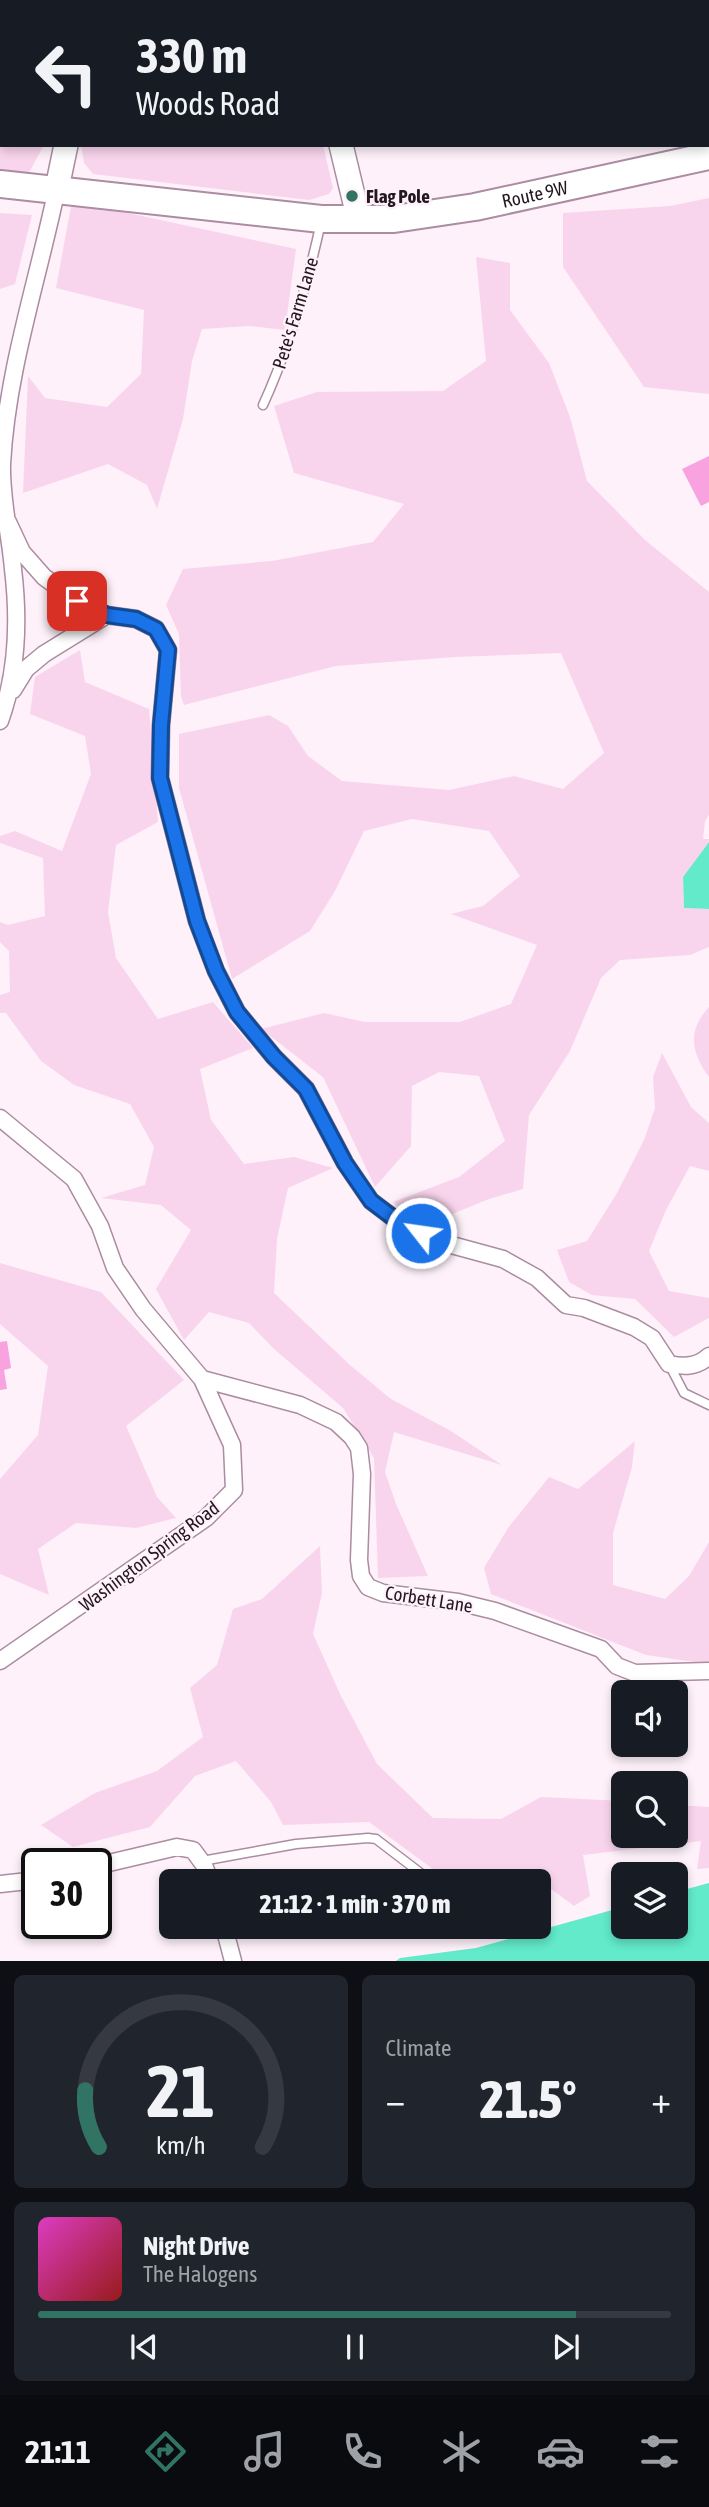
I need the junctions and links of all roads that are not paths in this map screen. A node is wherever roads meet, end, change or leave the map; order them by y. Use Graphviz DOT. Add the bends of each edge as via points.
graph roads {
  1 [pos="66,147"];
  2 [pos="341,147"];
  3 [pos="709,156"];
  4 [pos="0,184"];
  5 [pos="57,188"];
  6 [pos="321,219"];
  7 [pos="359,220"];
  8 [pos="263,405"];
  9 [pos="3,518"];
  10 [pos="107,615"];
  11 [pos="4,697"];
  12 [pos="0,721"];
  13 [pos="0,1118"];
  14 [pos="709,1356"];
  15 [pos="669,1364"];
  16 [pos="202,1379"];
  17 [pos="709,1405"];
  18 [pos="0,1661"];
  19 [pos="709,1671"];
  20 [pos="202,1861"];
  21 [pos="112,1862"];
  22 [pos="205,1869"];
  23 [pos="416,1869"];
  24 [pos="21,1882"];
  25 [pos="0,1884"];
  26 [pos="227,1939"];
  27 [pos="233,1961"];
  1 -- 5 [label="street"];
  2 -- 7 [label="street"];
  3 -- 7 [label="main road, Route 9W" via="448,212"];
  4 -- 5 [label="main road"];
  5 -- 6 [label="main road"];
  5 -- 9 [label="street" via="5,420"];
  6 -- 7 [label="main road, Route 9W"];
  6 -- 8 [label="lane, Pete's Farm Lane" via="299,316"];
  9 -- 10 [label="street" via="44,578"];
  9 -- 11 [label="street" via="13,571 15,620 12,675"];
  10 -- 11 [label="street" via="26,669"];
  10 -- 15 [label="street" via="136,619 156,629 168,650 160,778 194,908 216,971 237,1012 306,1089 371,1201 404,1226 438,1241 503,1259 537,1278 566,1305 634,1327 652,1338"];
  11 -- 12 [label="street"];
  13 -- 16 [label="street, Washington Spring Road" via="74,1179 100,1226 115,1268"];
  14 -- 15 [label="street" via="701,1364"];
  15 -- 17 [label="lane" via="684,1394"];
  16 -- 18 [label="street, Washington Spring Road" via="232,1444 234,1490 206,1518"];
  16 -- 19 [label="street, Corbett Lane" via="300,1405 336,1422 352,1437 359,1448 362,1474 359,1560 368,1587 495,1611 601,1649 617,1666 635,1674"];
  20 -- 21 [label="street" via="193,1850 177,1847"];
  20 -- 22 [label="street"];
  20 -- 23 [label="lane" via="296,1844 368,1838 376,1839"];
  24 -- 25 [label="street"];
  26 -- 27 [label="street"];
}
